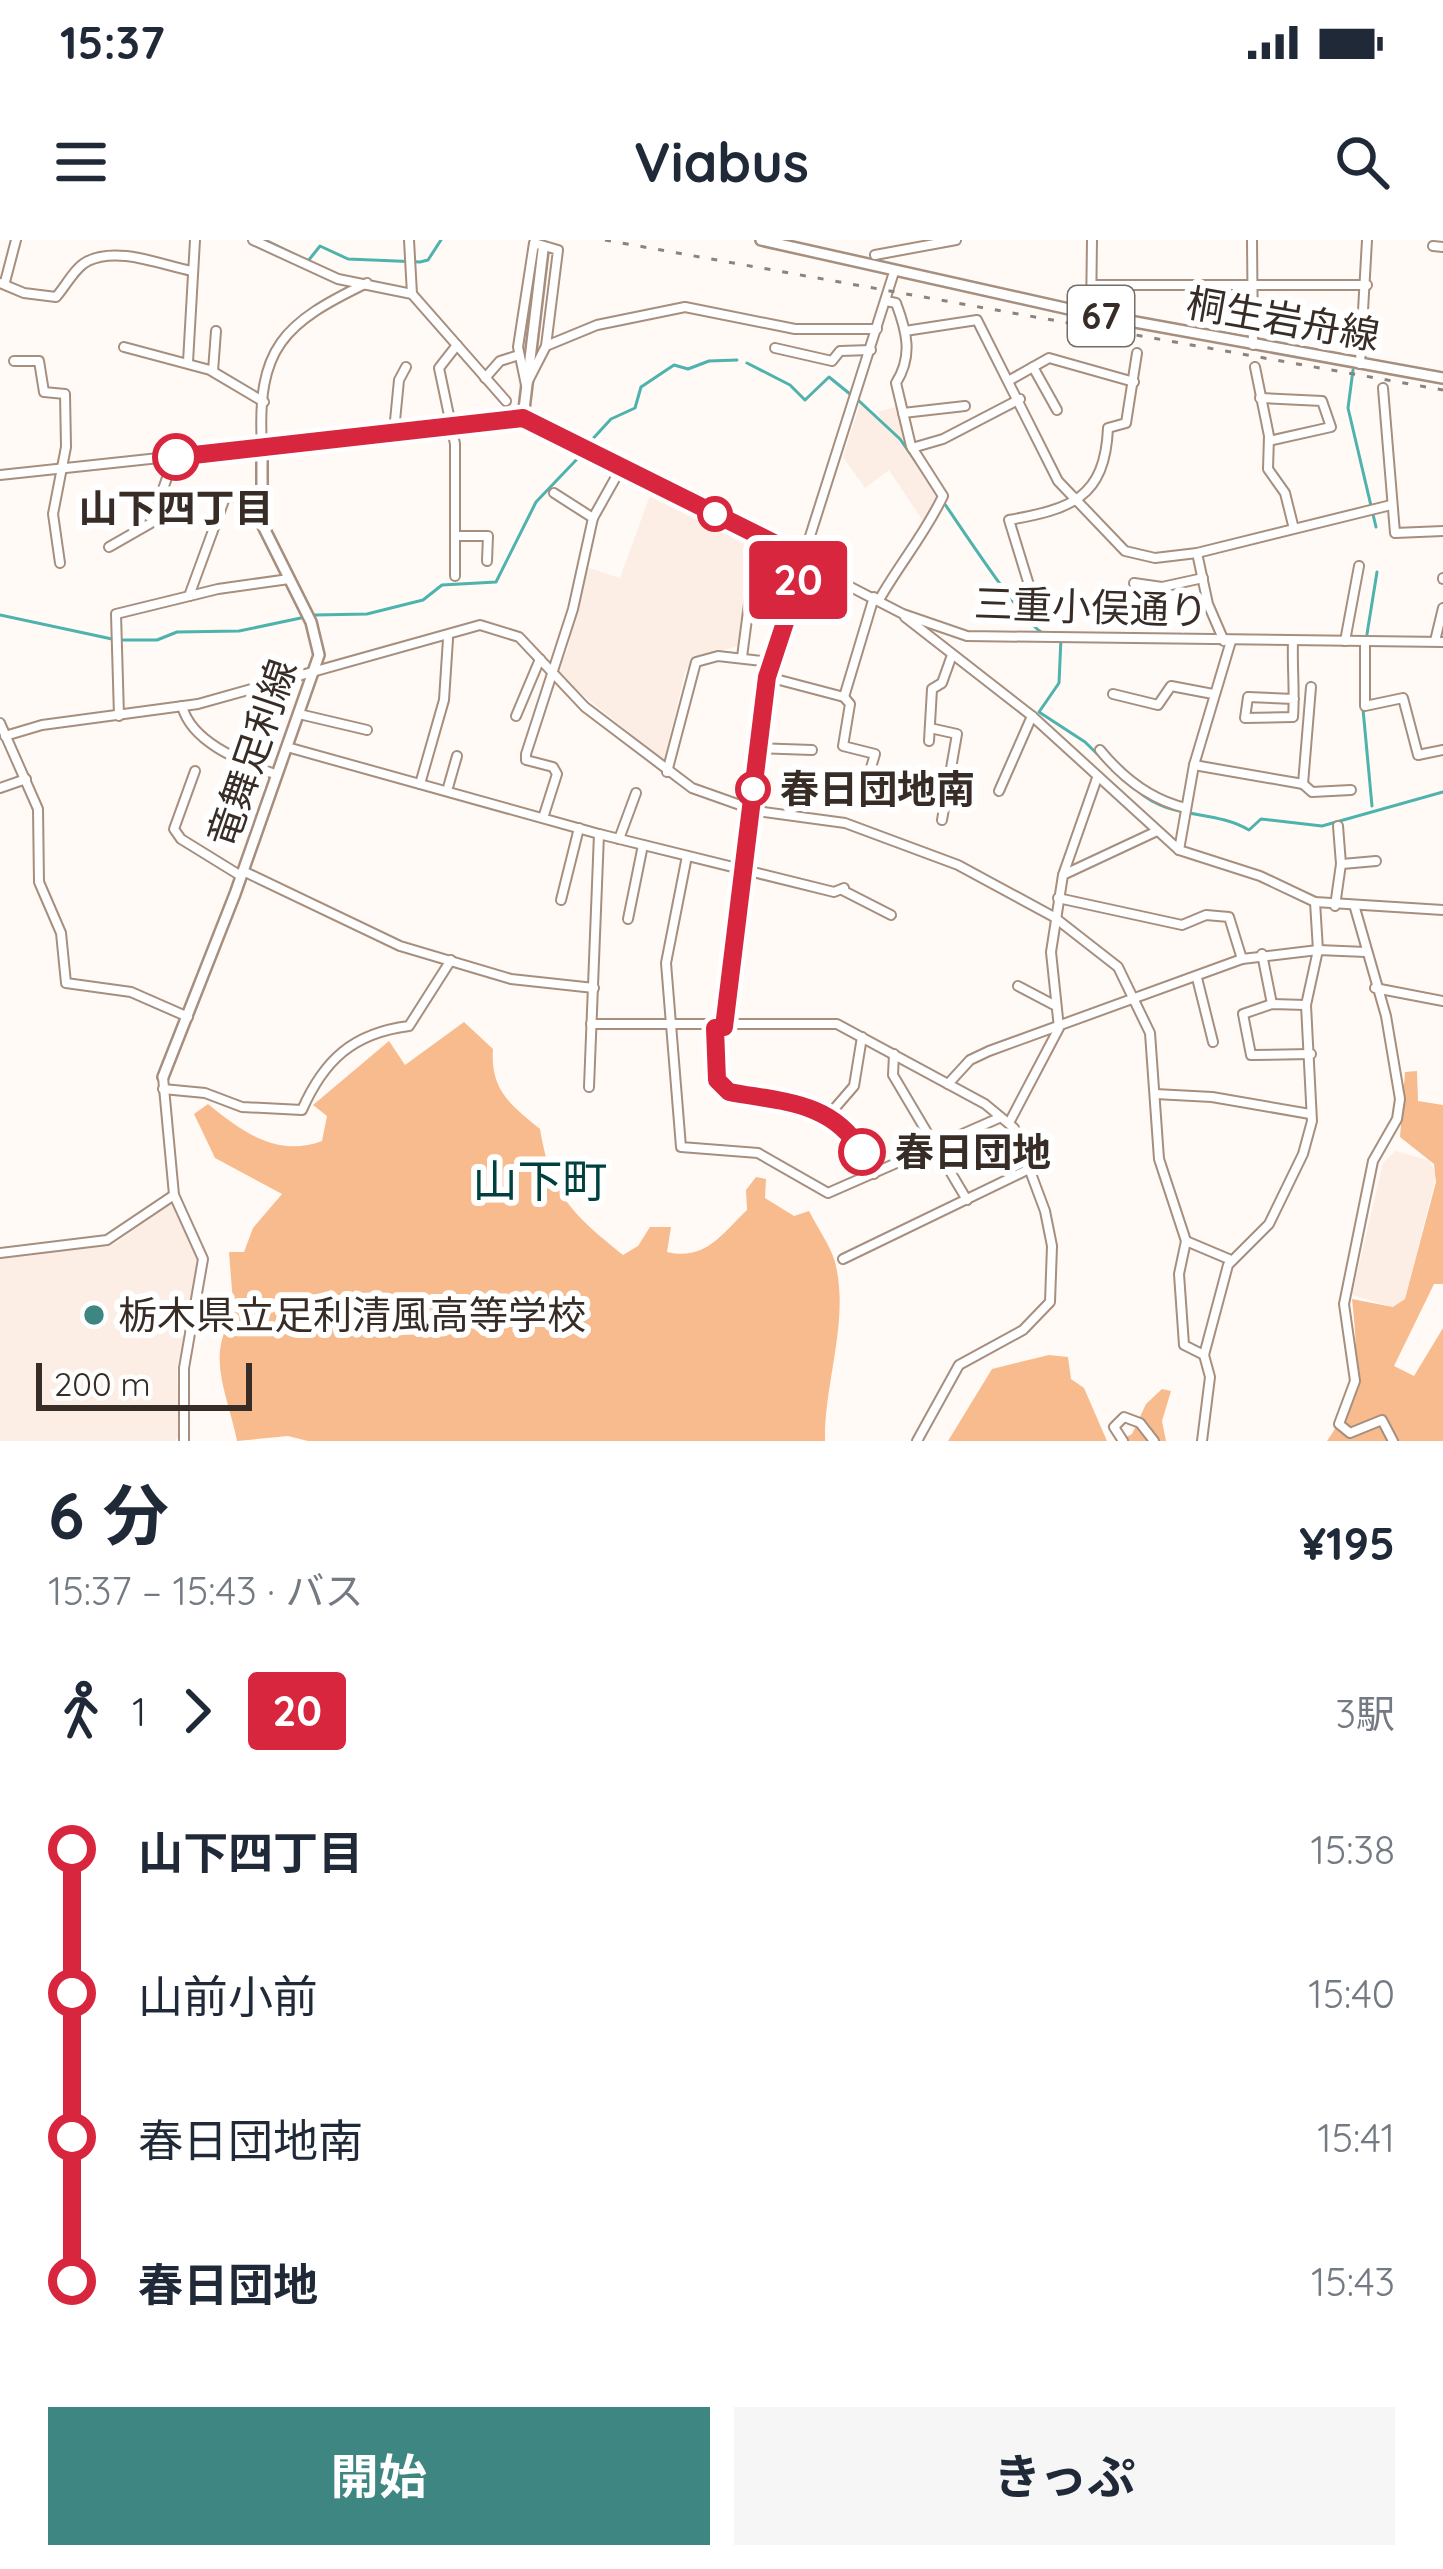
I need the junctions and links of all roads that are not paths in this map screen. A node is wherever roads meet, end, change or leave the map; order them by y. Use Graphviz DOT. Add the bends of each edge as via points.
graph roads {
  1 [pos="16,240"];
  2 [pos="195,240"];
  3 [pos="253,240"];
  4 [pos="410,240"];
  5 [pos="761,240"];
  6 [pos="873,240"];
  7 [pos="956,240"];
  8 [pos="1092,240"];
  9 [pos="1252,240"];
  10 [pos="1367,240"];
  11 [pos="543,250"];
  12 [pos="875,254"];
  13 [pos="877,268"];
  14 [pos="191,271"];
  15 [pos="894,272"];
  16 [pos="3,282"];
  17 [pos="367,283"];
  18 [pos="1252,284"];
  19 [pos="1092,285"];
  20 [pos="1367,285"];
  21 [pos="412,294"];
  22 [pos="886,301"];
  23 [pos="1091,314"];
  24 [pos="877,329"];
  25 [pos="215,331"];
  26 [pos="905,331"];
  27 [pos="457,345"];
  28 [pos="1253,345"];
  29 [pos="546,346"];
  30 [pos="124,347"];
  31 [pos="775,348"];
  32 [pos="871,350"];
  33 [pos="1137,353"];
  34 [pos="519,355"];
  35 [pos="14,362"];
  36 [pos="188,362"];
  37 [pos="1360,364"];
  38 [pos="406,367"];
  39 [pos="1033,367"];
  40 [pos="1255,367"];
  41 [pos="213,372"];
  42 [pos="485,378"];
  43 [pos="1443,379"];
  44 [pos="1010,380"];
  45 [pos="1134,382"];
  46 [pos="526,386"];
  47 [pos="1384,388"];
  48 [pos="1260,398"];
  49 [pos="1020,399"];
  50 [pos="506,401"];
  51 [pos="263,402"];
  52 [pos="965,406"];
  53 [pos="1057,410"];
  54 [pos="903,413"];
  55 [pos="523,418"];
  56 [pos="452,424"];
  57 [pos="394,431"];
  58 [pos="1269,441"];
  59 [pos="262,447"];
  60 [pos="912,448"];
  61 [pos="174,458"];
  62 [pos="621,468"];
  63 [pos="62,469"];
  64 [pos="0,475"];
  65 [pos="554,493"];
  66 [pos="1073,500"];
  67 [pos="259,502"];
  68 [pos="1391,505"];
  69 [pos="592,518"];
  70 [pos="1293,526"];
  71 [pos="1443,531"];
  72 [pos="758,535"];
  73 [pos="457,536"];
  74 [pos="109,547"];
  75 [pos="1197,553"];
  76 [pos="806,559"];
  77 [pos="487,561"];
  78 [pos="60,562"];
  79 [pos="1359,566"];
  80 [pos="455,576"];
  81 [pos="1203,578"];
  82 [pos="289,579"];
  83 [pos="1134,583"];
  84 [pos="1029,585"];
  85 [pos="189,596"];
  86 [pos="876,598"];
  87 [pos="1443,608"];
  88 [pos="903,614"];
  89 [pos="448,638"];
  90 [pos="1227,641"];
  91 [pos="1292,641"];
  92 [pos="1345,641"];
  93 [pos="1365,642"];
  94 [pos="1439,642"];
  95 [pos="952,655"];
  96 [pos="742,657"];
  97 [pos="540,659"];
  98 [pos="770,662"];
  99 [pos="315,670"];
  100 [pos="553,674"];
  101 [pos="767,677"];
  102 [pos="1311,688"];
  103 [pos="1113,694"];
  104 [pos="1214,694"];
  105 [pos="844,697"];
  106 [pos="1294,699"];
  107 [pos="182,706"];
  108 [pos="299,714"];
  109 [pos="516,716"];
  110 [pos="1032,716"];
  111 [pos="119,717"];
  112 [pos="0,723"];
  113 [pos="930,728"];
  114 [pos="367,730"];
  115 [pos="5,736"];
  116 [pos="929,741"];
  117 [pos="287,747"];
  118 [pos="758,748"];
  119 [pos="812,750"];
  120 [pos="1100,750"];
  121 [pos="1443,750"];
  122 [pos="457,756"];
  123 [pos="1194,765"];
  124 [pos="195,771"];
  125 [pos="870,771"];
  126 [pos="667,772"];
  127 [pos="277,775"];
  128 [pos="1097,778"];
  129 [pos="26,779"];
  130 [pos="420,784"];
  131 [pos="1303,784"];
  132 [pos="0,788"];
  133 [pos="1351,790"];
  134 [pos="447,791"];
  135 [pos="998,791"];
  136 [pos="636,793"];
  137 [pos="1186,808"];
  138 [pos="750,809"];
  139 [pos="543,818"];
  140 [pos="942,820"];
  141 [pos="1338,826"];
  142 [pos="579,828"];
  143 [pos="1155,832"];
  144 [pos="598,834"];
  145 [pos="620,839"];
  146 [pos="643,845"];
  147 [pos="1179,850"];
  148 [pos="687,856"];
  149 [pos="1376,861"];
  150 [pos="1341,864"];
  151 [pos="741,871"];
  152 [pos="242,874"];
  153 [pos="1064,875"];
  154 [pos="1057,898"];
  155 [pos="561,900"];
  156 [pos="1316,902"];
  157 [pos="1335,906"];
  158 [pos="1355,908"];
  159 [pos="1443,910"];
  160 [pos="891,915"];
  161 [pos="1054,916"];
  162 [pos="628,919"];
  163 [pos="1318,950"];
  164 [pos="1366,952"];
  165 [pos="1262,954"];
  166 [pos="1242,959"];
  167 [pos="451,960"];
  168 [pos="1197,978"];
  169 [pos="1018,986"];
  170 [pos="594,988"];
  171 [pos="1376,988"];
  172 [pos="1138,1000"];
  173 [pos="1443,1001"];
  174 [pos="1272,1004"];
  175 [pos="1306,1005"];
  176 [pos="1057,1006"];
  177 [pos="188,1017"];
  178 [pos="591,1024"];
  179 [pos="720,1027"];
  180 [pos="670,1028"];
  181 [pos="1059,1028"];
  182 [pos="862,1036"];
  183 [pos="1213,1042"];
  184 [pos="894,1054"];
  185 [pos="1311,1054"];
  186 [pos="163,1083"];
  187 [pos="948,1084"];
  188 [pos="589,1087"];
  189 [pos="1155,1094"];
  190 [pos="1310,1114"];
  191 [pos="828,1116"];
  192 [pos="1004,1120"];
  193 [pos="939,1145"];
  194 [pos="1027,1170"];
  195 [pos="874,1174"];
  196 [pos="174,1195"];
  197 [pos="967,1200"];
  198 [pos="1186,1241"];
  199 [pos="0,1253"];
  200 [pos="843,1259"];
  201 [pos="1231,1260"];
  202 [pos="1204,1355"];
  203 [pos="184,1441"];
  204 [pos="917,1441"];
  205 [pos="1123,1441"];
  206 [pos="1154,1441"];
  207 [pos="1202,1441"];
  208 [pos="1394,1441"];
  1 -- 16 [label="street"];
  2 -- 14 [label="street"];
  3 -- 17 [label="street" via="325,274"];
  4 -- 21 [label="street"];
  5 -- 13 [label="main road, 桐生岩舟線 / 67"];
  6 -- 12 [label="street"];
  7 -- 12 [label="street"];
  8 -- 19 [label="street"];
  9 -- 18 [label="street"];
  10 -- 20 [label="street"];
  11 -- 46 [label="main road"];
  12 -- 13 [label="street"];
  13 -- 15 [label="main road, 桐生岩舟線 / 67"];
  14 -- 16 [label="street" via="107,257 86,262 56,297"];
  14 -- 36 [label="street"];
  15 -- 22 [label="street"];
  15 -- 23 [label="main road, 桐生岩舟線 / 67"];
  17 -- 21 [label="street"];
  17 -- 51 [label="street" via="290,326 274,351"];
  18 -- 19 [label="street"];
  18 -- 20 [label="street"];
  18 -- 28 [label="street"];
  19 -- 23 [label="street"];
  20 -- 37 [label="street"];
  21 -- 27 [label="street"];
  22 -- 24 [label="street"];
  22 -- 26 [label="street" via="896,302"];
  23 -- 28 [label="main road, 桐生岩舟線 / 67"];
  24 -- 29 [label="street" via="794,329 685,307"];
  24 -- 32 [label="street"];
  25 -- 41 [label="street"];
  26 -- 44 [label="street" via="977,320"];
  26 -- 54 [label="street" via="907,368 896,383"];
  27 -- 42 [label="street"];
  27 -- 56 [label="street" via="439,368"];
  28 -- 37 [label="main road, 桐生岩舟線 / 67"];
  29 -- 34 [label="street" via="559,250 534,244"];
  29 -- 46 [label="street"];
  30 -- 36 [label="street"];
  31 -- 32 [label="street" via="832,362 840,351"];
  32 -- 76 [label="street"];
  33 -- 45 [label="street"];
  34 -- 42 [label="street"];
  34 -- 46 [label="street"];
  35 -- 63 [label="street" via="39,361 44,392 65,394"];
  36 -- 41 [label="street"];
  37 -- 43 [label="main road, 桐生岩舟線 / 67"];
  38 -- 57 [label="street"];
  39 -- 44 [label="street"];
  39 -- 45 [label="street" via="1049,358"];
  39 -- 53 [label="street"];
  40 -- 48 [label="street"];
  41 -- 51 [label="street"];
  42 -- 50 [label="street"];
  44 -- 49 [label="street"];
  45 -- 66 [label="street" via="1126,423 1108,428 1104,471"];
  46 -- 55 [label="main road"];
  47 -- 68 [label="street"];
  48 -- 58 [label="street"];
  48 -- 58 [label="street" via="1326,405 1330,429"];
  49 -- 60 [label="street"];
  49 -- 66 [label="street"];
  51 -- 59 [label="street"];
  52 -- 54 [label="street"];
  54 -- 60 [label="street"];
  55 -- 56 [label="main road, 三重小俣通り"];
  55 -- 62 [label="street, 三重小俣通り"];
  56 -- 57 [label="main road, 三重小俣通り"];
  56 -- 73 [label="street"];
  57 -- 59 [label="main road, 三重小俣通り"];
  58 -- 70 [label="street" via="1268,469"];
  59 -- 61 [label="street, 三重小俣通り"];
  59 -- 67 [label="main road, 竜舞足利線"];
  60 -- 86 [label="street" via="943,496 924,536"];
  61 -- 63 [label="street, 三重小俣通り"];
  61 -- 74 [label="street" via="151,523"];
  62 -- 69 [label="street"];
  62 -- 72 [label="street, 三重小俣通り"];
  63 -- 64 [label="street, 三重小俣通り"];
  63 -- 78 [label="street" via="53,514"];
  65 -- 69 [label="street"];
  66 -- 75 [label="street" via="1125,551 1155,558"];
  66 -- 84 [label="street" via="1064,510 1009,520"];
  67 -- 82 [label="main road, 竜舞足利線"];
  67 -- 85 [label="street" via="226,495"];
  68 -- 70 [label="street"];
  68 -- 71 [label="street" via="1395,533"];
  69 -- 100 [label="street"];
  70 -- 75 [label="street"];
  72 -- 76 [label="street, 三重小俣通り"];
  72 -- 96 [label="street"];
  73 -- 77 [label="street" via="488,536"];
  73 -- 80 [label="street"];
  75 -- 81 [label="street"];
  76 -- 86 [label="street, 三重小俣通り"];
  76 -- 98 [label="street"];
  79 -- 92 [label="street"];
  81 -- 83 [label="street" via="1162,587"];
  81 -- 90 [label="street"];
  82 -- 85 [label="street"];
  82 -- 99 [label="main road, 竜舞足利線" via="317,637"];
  85 -- 111 [label="street" via="116,614"];
  86 -- 88 [label="street, 三重小俣通り"];
  86 -- 105 [label="street"];
  87 -- 94 [label="street"];
  88 -- 90 [label="street, 三重小俣通り" via="989,640"];
  88 -- 95 [label="street"];
  89 -- 97 [label="street" via="480,625 500,627"];
  89 -- 99 [label="street"];
  89 -- 130 [label="street" via="444,700"];
  90 -- 91 [label="street, 三重小俣通り"];
  90 -- 104 [label="street"];
  91 -- 92 [label="street, 三重小俣通り"];
  91 -- 106 [label="street"];
  92 -- 93 [label="street, 三重小俣通り"];
  93 -- 94 [label="street, 三重小俣通り"];
  93 -- 121 [label="street" via="1365,706 1403,698 1418,755"];
  95 -- 110 [label="street"];
  95 -- 113 [label="street" via="932,688"];
  96 -- 98 [label="street"];
  96 -- 126 [label="street" via="696,662 689,672"];
  97 -- 100 [label="street"];
  97 -- 109 [label="street"];
  98 -- 101 [label="street"];
  99 -- 107 [label="street"];
  99 -- 108 [label="main road, 竜舞足利線"];
  100 -- 126 [label="street"];
  100 -- 139 [label="street" via="526,754 557,774"];
  101 -- 105 [label="street"];
  101 -- 118 [label="street"];
  102 -- 131 [label="street"];
  103 -- 104 [label="street" via="1158,705 1171,686"];
  104 -- 123 [label="street"];
  105 -- 125 [label="street" via="850,704 843,746 875,754"];
  106 -- 106 [label="street" via="1293,717 1245,718 1248,697"];
  107 -- 111 [label="street"];
  107 -- 127 [label="street" via="186,722 211,742"];
  108 -- 114 [label="street"];
  108 -- 117 [label="main road, 竜舞足利線"];
  110 -- 128 [label="street"];
  110 -- 135 [label="street"];
  111 -- 115 [label="street"];
  112 -- 115 [label="street"];
  113 -- 116 [label="street"];
  113 -- 140 [label="street" via="957,734"];
  115 -- 129 [label="street"];
  117 -- 127 [label="main road, 竜舞足利線"];
  117 -- 130 [label="street"];
  118 -- 119 [label="street"];
  118 -- 138 [label="street"];
  120 -- 137 [label="street" via="1120,775"];
  122 -- 134 [label="street"];
  123 -- 131 [label="street"];
  123 -- 137 [label="street"];
  124 -- 152 [label="street" via="174,829"];
  126 -- 138 [label="street"];
  127 -- 152 [label="main road, 竜舞足利線"];
  128 -- 143 [label="street"];
  128 -- 153 [label="street"];
  129 -- 132 [label="street"];
  129 -- 177 [label="street" via="40,819 39,882 61,933 66,983 131,992"];
  130 -- 134 [label="street"];
  131 -- 133 [label="street" via="1312,792"];
  134 -- 139 [label="street"];
  136 -- 145 [label="street"];
  137 -- 147 [label="street"];
  138 -- 151 [label="street"];
  138 -- 161 [label="street" via="878,835 958,865"];
  139 -- 142 [label="street"];
  141 -- 150 [label="street"];
  142 -- 144 [label="street"];
  142 -- 155 [label="street"];
  143 -- 147 [label="street"];
  143 -- 153 [label="street"];
  144 -- 145 [label="street"];
  144 -- 170 [label="street"];
  145 -- 146 [label="street"];
  146 -- 148 [label="street"];
  146 -- 162 [label="street"];
  147 -- 156 [label="street"];
  148 -- 151 [label="street"];
  148 -- 180 [label="street" via="666,956"];
  149 -- 150 [label="street"];
  150 -- 157 [label="street"];
  151 -- 160 [label="street" via="843,889"];
  151 -- 179 [label="street"];
  152 -- 167 [label="street" via="400,946"];
  152 -- 177 [label="main road, 竜舞足利線"];
  153 -- 154 [label="street"];
  154 -- 161 [label="street"];
  154 -- 166 [label="street" via="1182,925 1229,917"];
  156 -- 157 [label="street"];
  156 -- 163 [label="street"];
  157 -- 158 [label="street"];
  158 -- 159 [label="street"];
  158 -- 164 [label="street"];
  161 -- 172 [label="street" via="1110,958"];
  161 -- 176 [label="street"];
  163 -- 164 [label="street"];
  163 -- 165 [label="street"];
  163 -- 175 [label="street"];
  164 -- 171 [label="street"];
  165 -- 166 [label="street"];
  165 -- 174 [label="street"];
  166 -- 168 [label="street"];
  167 -- 170 [label="street" via="511,980"];
  167 -- 186 [label="street" via="410,1027 376,1033 328,1060 302,1110 242,1107"];
  168 -- 172 [label="street"];
  168 -- 183 [label="street"];
  169 -- 176 [label="street"];
  170 -- 178 [label="street"];
  171 -- 173 [label="street"];
  171 -- 208 [label="street" via="1400,1099 1373,1161 1344,1304 1355,1382 1339,1424 1350,1433 1382,1420"];
  172 -- 181 [label="street"];
  172 -- 189 [label="street"];
  174 -- 175 [label="street"];
  174 -- 185 [label="street" via="1244,1011 1251,1055"];
  175 -- 185 [label="street"];
  176 -- 181 [label="street"];
  177 -- 186 [label="main road, 竜舞足利線"];
  178 -- 180 [label="street"];
  178 -- 188 [label="street"];
  179 -- 180 [label="street"];
  179 -- 182 [label="street" via="825,1022"];
  179 -- 191 [label="street" via="716,1073 725,1090"];
  180 -- 195 [label="street" via="681,1147 758,1153 828,1193"];
  181 -- 187 [label="street" via="970,1060"];
  181 -- 192 [label="street"];
  182 -- 184 [label="street"];
  182 -- 191 [label="street" via="854,1086"];
  184 -- 187 [label="street"];
  184 -- 193 [label="street" via="893,1075"];
  185 -- 190 [label="street"];
  186 -- 196 [label="street"];
  187 -- 192 [label="street"];
  189 -- 190 [label="street"];
  189 -- 198 [label="street" via="1159,1159"];
  190 -- 201 [label="street" via="1303,1154 1277,1210"];
  191 -- 195 [label="street" via="855,1140"];
  192 -- 193 [label="street"];
  192 -- 194 [label="street"];
  193 -- 195 [label="street"];
  193 -- 197 [label="street"];
  194 -- 197 [label="street"];
  194 -- 204 [label="street" via="1051,1233 1048,1306 1023,1330 959,1365"];
  196 -- 199 [label="street" via="107,1240"];
  196 -- 203 [label="street" via="203,1259 184,1368"];
  197 -- 200 [label="street"];
  198 -- 201 [label="street"];
  198 -- 202 [label="street" via="1179,1274 1184,1345"];
  201 -- 202 [label="street"];
  202 -- 207 [label="street" via="1210,1378"];
  205 -- 206 [label="street" via="1114,1427 1124,1417"];
}
